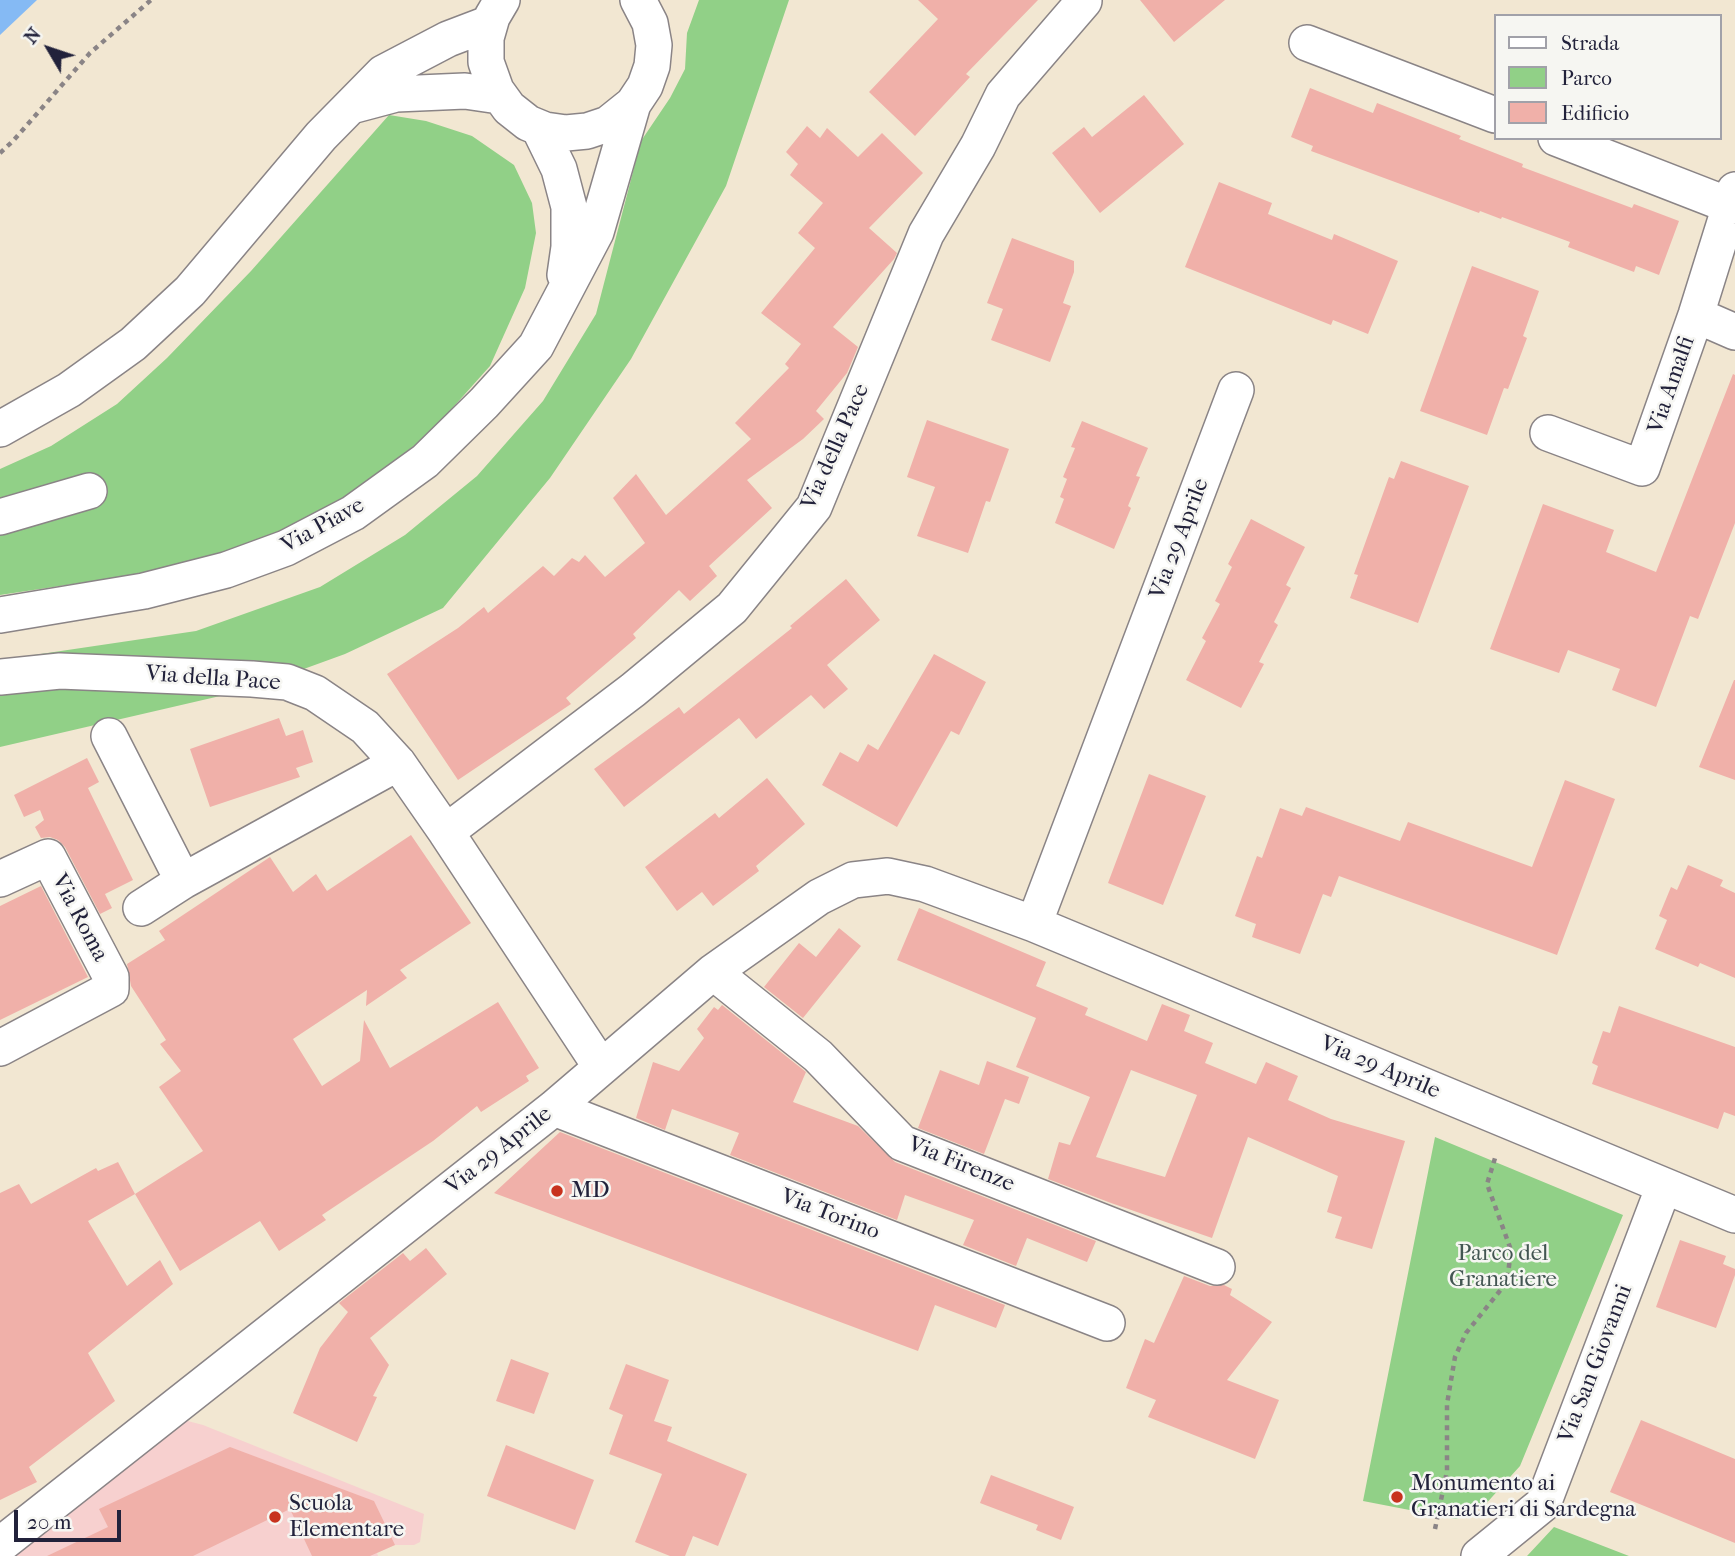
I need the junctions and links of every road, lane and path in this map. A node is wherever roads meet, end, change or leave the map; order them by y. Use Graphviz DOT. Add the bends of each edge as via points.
graph roads {
  1 [pos="151,0"];
  2 [pos="1084,1"];
  3 [pos="650,8"];
  4 [pos="496,12"];
  5 [pos="1307,43"];
  6 [pos="499,96"];
  7 [pos="633,104"];
  8 [pos="348,107"];
  9 [pos="1494,115"];
  10 [pos="539,128"];
  11 [pos="1562,140"];
  12 [pos="0,153"];
  13 [pos="1733,198"];
  14 [pos="562,296"];
  15 [pos="1696,315"];
  16 [pos="1735,332"];
  17 [pos="1236,390"];
  18 [pos="0,429"];
  19 [pos="1548,433"];
  20 [pos="89,491"];
  21 [pos="0,517"];
  22 [pos="0,615"];
  23 [pos="0,677"];
  24 [pos="109,736"];
  25 [pos="398,763"];
  26 [pos="446,832"];
  27 [pos="0,879"];
  28 [pos="183,881"];
  29 [pos="141,908"];
  30 [pos="1034,924"];
  31 [pos="713,972"];
  32 [pos="0,1048"];
  33 [pos="601,1068"];
  34 [pos="554,1108"];
  35 [pos="1511,1122"];
  36 [pos="1664,1186"];
  37 [pos="1732,1205"];
  38 [pos="1217,1267"];
  39 [pos="1107,1323"];
  40 [pos="1435,1529"];
  41 [pos="0,1545"];
  42 [pos="1479,1556"];
  1 -- 12 [label="path" via="90,53"];
  2 -- 26 [label="street, Via della Pace" via="1003,95 926,234 814,507 732,608 633,691"];
  3 -- 7 [label="street" via="652,66"];
  4 -- 6 [label="street" via="486,38 486,62"];
  4 -- 8 [label="street" via="383,73"];
  5 -- 9 [label="street"];
  6 -- 8 [label="street" via="465,91 396,94"];
  6 -- 10 [label="street" via="522,119"];
  7 -- 10 [label="street" via="608,124 587,131"];
  7 -- 14 [label="street, Via Piave" via="596,232"];
  8 -- 18 [label="street" via="190,291 133,344 69,390"];
  10 -- 14 [label="street, Via Piave" via="559,169 569,207"];
  11 -- 13 [label="street, Via Amalfi"];
  13 -- 15 [label="street, Via Amalfi"];
  14 -- 22 [label="street, Via Piave" via="536,346 484,403 425,461 353,513 286,548 226,570 144,591"];
  15 -- 16 [label="street"];
  15 -- 19 [label="street, Via Amalfi" via="1642,468"];
  17 -- 30 [label="street, Via 29 Aprile"];
  20 -- 21 [label="street"];
  23 -- 25 [label="street, Via della Pace" via="60,671 287,682 315,693 365,727"];
  24 -- 28 [label="street"];
  25 -- 26 [label="street, Via della Pace"];
  25 -- 28 [label="street"];
  26 -- 33 [label="street, Via della Pace"];
  27 -- 32 [label="street, Via Roma" via="48,857 111,977 111,989"];
  28 -- 29 [label="street"];
  30 -- 31 [label="street, Via 29 Aprile" via="925,884 888,876 853,880 819,897"];
  30 -- 35 [label="street, Via 29 Aprile"];
  31 -- 33 [label="street, Via 29 Aprile"];
  31 -- 38 [label="street, Via Firenze" via="818,1056 902,1143"];
  33 -- 34 [label="street, Via 29 Aprile"];
  34 -- 39 [label="street, Via Torino"];
  34 -- 41 [label="street, Via 29 Aprile"];
  35 -- 36 [label="street, Via 29 Aprile"];
  35 -- 40 [label="path" via="1487,1184 1511,1250 1507,1282 1466,1333 1455,1357 1447,1404 1447,1471"];
  36 -- 37 [label="street, Via 29 Aprile"];
  36 -- 42 [label="street, Via San Giovanni" via="1543,1504"];
}
